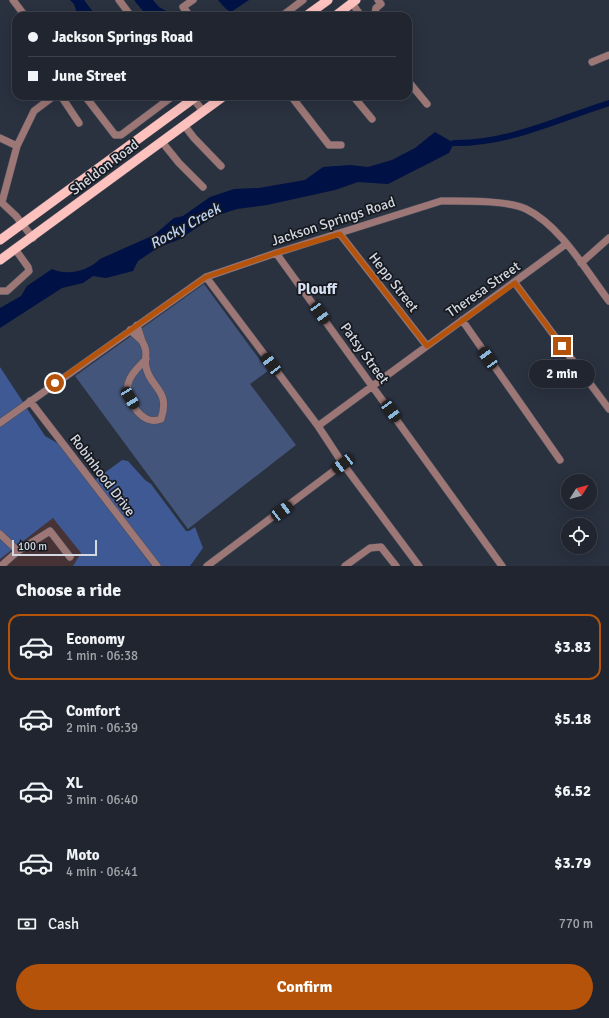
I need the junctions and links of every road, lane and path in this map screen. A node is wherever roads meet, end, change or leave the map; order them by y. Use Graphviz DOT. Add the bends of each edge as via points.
graph roads {
  1 [pos="13,0"];
  2 [pos="119,0"];
  3 [pos="193,0"];
  4 [pos="303,0"];
  5 [pos="328,0"];
  6 [pos="378,0"];
  7 [pos="354,2"];
  8 [pos="22,12"];
  9 [pos="128,12"];
  10 [pos="187,12"];
  11 [pos="287,12"];
  12 [pos="312,12"];
  13 [pos="340,12"];
  14 [pos="359,12"];
  15 [pos="375,12"];
  16 [pos="609,56"];
  17 [pos="592,62"];
  18 [pos="412,86"];
  19 [pos="49,100"];
  20 [pos="64,100"];
  21 [pos="87,100"];
  22 [pos="169,100"];
  23 [pos="190,100"];
  24 [pos="196,100"];
  25 [pos="218,100"];
  26 [pos="294,100"];
  27 [pos="356,100"];
  28 [pos="427,104"];
  29 [pos="203,111"];
  30 [pos="372,119"];
  31 [pos="79,123"];
  32 [pos="184,125"];
  33 [pos="0,138"];
  34 [pos="162,142"];
  35 [pos="17,146"];
  36 [pos="341,146"];
  37 [pos="221,166"];
  38 [pos="203,187"];
  39 [pos="1,202"];
  40 [pos="22,224"];
  41 [pos="340,234"];
  42 [pos="33,238"];
  43 [pos="609,238"];
  44 [pos="0,240"];
  45 [pos="566,244"];
  46 [pos="16,250"];
  47 [pos="276,253"];
  48 [pos="0,260"];
  49 [pos="581,263"];
  50 [pos="206,277"];
  51 [pos="515,283"];
  52 [pos="0,290"];
  53 [pos="609,301"];
  54 [pos="462,320"];
  55 [pos="137,325"];
  56 [pos="130,330"];
  57 [pos="142,341"];
  58 [pos="427,346"];
  59 [pos="146,359"];
  60 [pos="372,386"];
  61 [pos="30,401"];
  62 [pos="609,409"];
  63 [pos="0,423"];
  64 [pos="318,426"];
  65 [pos="560,460"];
  66 [pos="343,464"];
  67 [pos="0,534"];
  68 [pos="18,551"];
  69 [pos="70,557"];
  70 [pos="1,566"];
  71 [pos="156,566"];
  72 [pos="207,566"];
  73 [pos="345,566"];
  74 [pos="396,566"];
  75 [pos="420,566"];
  76 [pos="502,566"];
  1 -- 8 [label="street"];
  2 -- 9 [label="street"];
  3 -- 10 [label="street" via="183,7"];
  4 -- 11 [label="street"];
  5 -- 12 [label="main road"];
  6 -- 15 [label="street" via="381,4"];
  7 -- 13 [label="main road"];
  7 -- 14 [label="street"];
  16 -- 17 [label="street"];
  18 -- 28 [label="street"];
  19 -- 35 [label="street" via="34,111"];
  20 -- 31 [label="street"];
  21 -- 22 [label="street" via="115,135 121,135"];
  23 -- 40 [label="main road, Sheldon Road"];
  24 -- 29 [label="street"];
  25 -- 29 [label="main road, Sheldon Road"];
  26 -- 36 [label="street" via="329,145"];
  27 -- 30 [label="street"];
  29 -- 32 [label="main road, Sheldon Road"];
  32 -- 34 [label="main road, Sheldon Road"];
  32 -- 37 [label="street"];
  33 -- 35 [label="street"];
  34 -- 38 [label="street"];
  34 -- 42 [label="main road, Sheldon Road"];
  35 -- 39 [label="street"];
  39 -- 40 [label="street"];
  40 -- 42 [label="street"];
  40 -- 44 [label="main road, Sheldon Road"];
  41 -- 45 [label="street, Jackson Springs Road" via="441,201 468,201 525,209 546,222"];
  41 -- 47 [label="street, Jackson Springs Road"];
  41 -- 58 [label="street, Hepp Street"];
  42 -- 46 [label="main road, Sheldon Road"];
  43 -- 49 [label="street"];
  45 -- 49 [label="street, Jackson Springs Road"];
  45 -- 51 [label="street, Theresa Street"];
  46 -- 48 [label="main road, Sheldon Road"];
  46 -- 52 [label="street" via="29,271 7,291"];
  47 -- 50 [label="street, Jackson Springs Road"];
  47 -- 60 [label="street, Patsy Street"];
  49 -- 53 [label="street, Jackson Springs Road"];
  50 -- 55 [label="street, Jackson Springs Road"];
  50 -- 64 [label="street"];
  51 -- 54 [label="street, Theresa Street"];
  51 -- 62 [label="street"];
  54 -- 58 [label="street, Theresa Street"];
  54 -- 65 [label="street"];
  55 -- 56 [label="street, Jackson Springs Road"];
  55 -- 57 [label="street"];
  56 -- 57 [label="street"];
  56 -- 61 [label="street, Jackson Springs Road"];
  57 -- 59 [label="street" via="146,347"];
  58 -- 60 [label="street, Theresa Street"];
  59 -- 59 [label="street" via="146,367 163,398 161,419 155,421 143,417 128,392 131,377"];
  60 -- 64 [label="street, Theresa Street"];
  60 -- 76 [label="street, Patsy Street"];
  61 -- 63 [label="street, Jackson Springs Road"];
  61 -- 71 [label="street, Robinhood Drive"];
  64 -- 66 [label="street"];
  66 -- 72 [label="street"];
  66 -- 75 [label="street"];
  67 -- 68 [label="street"];
  68 -- 69 [label="street" via="50,531"];
  68 -- 70 [label="street"];
  73 -- 74 [label="street" via="370,548 381,547"];
}
